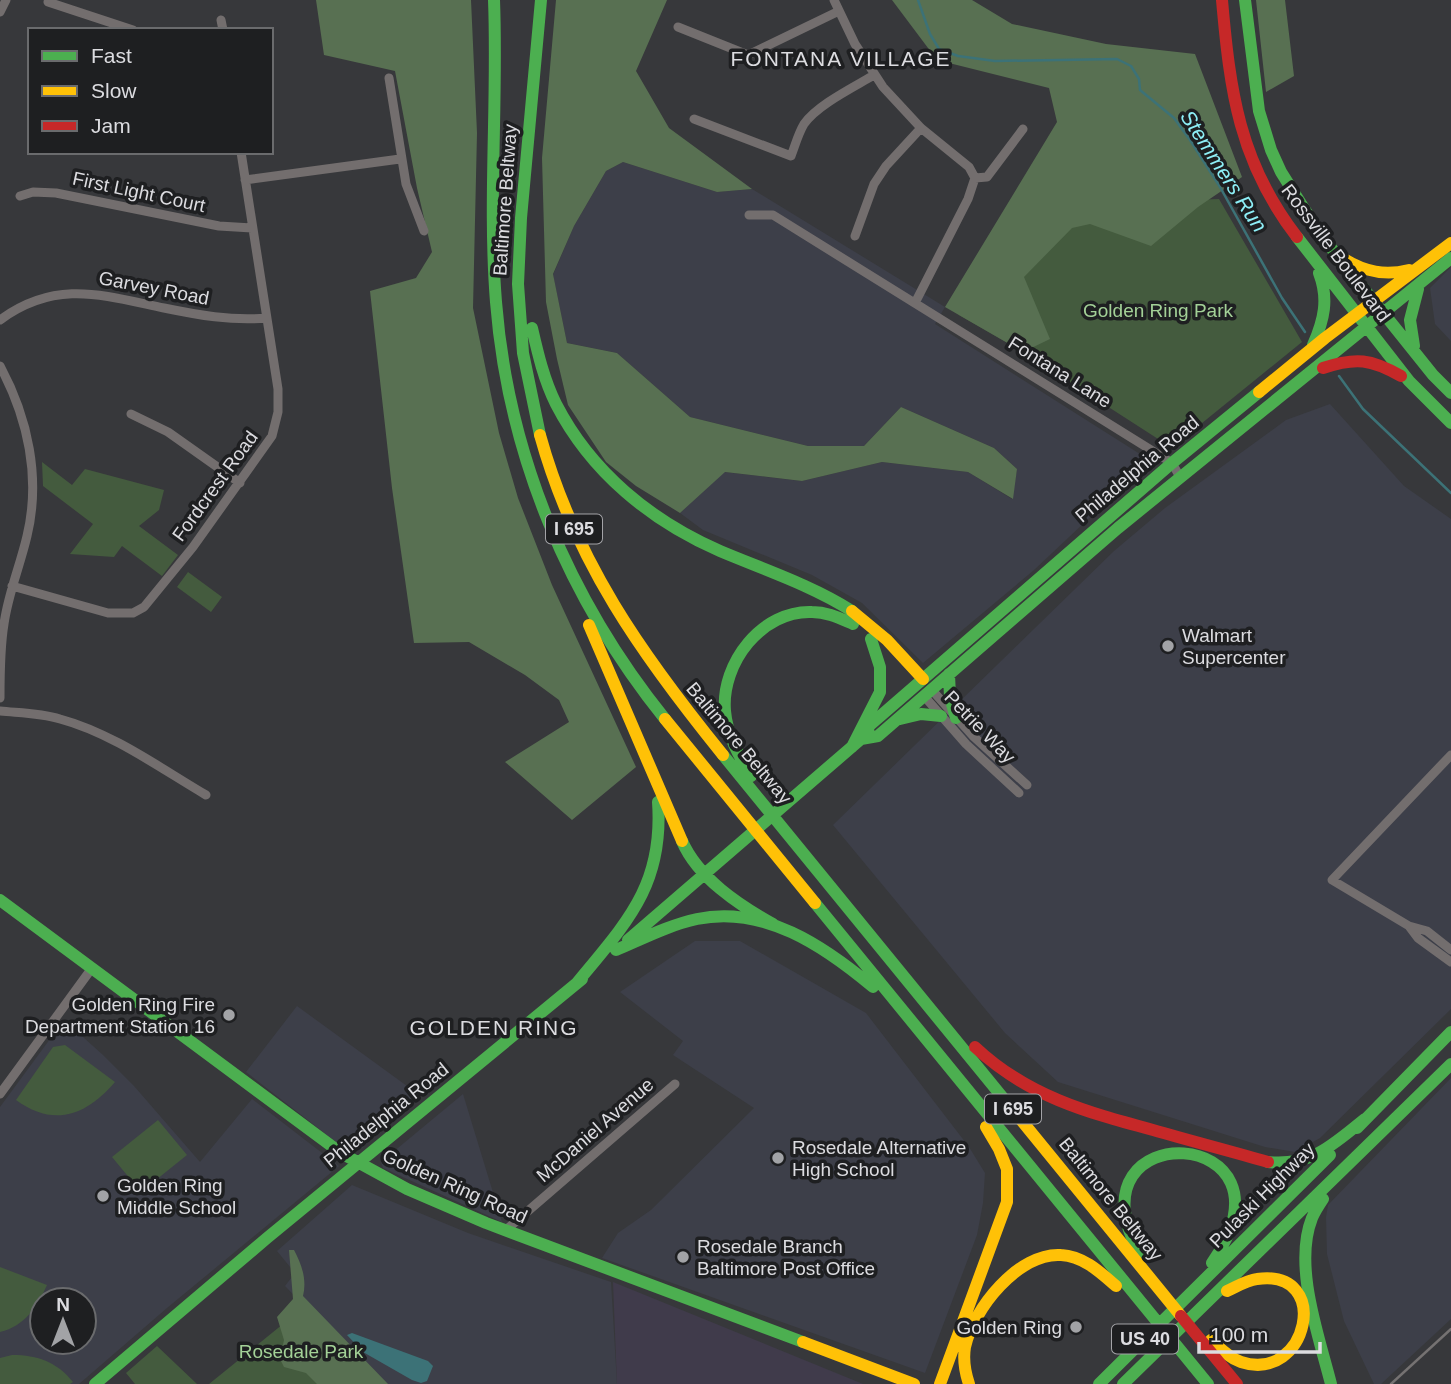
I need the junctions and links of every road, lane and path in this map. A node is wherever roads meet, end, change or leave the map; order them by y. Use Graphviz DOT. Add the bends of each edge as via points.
graph roads {
  1 [pos="6,0"];
  2 [pos="494,0"];
  3 [pos="541,0"];
  4 [pos="834,0"];
  5 [pos="1222,0"];
  6 [pos="1245,0"];
  7 [pos="48,2"];
  8 [pos="839,11"];
  9 [pos="0,12"];
  10 [pos="678,27"];
  11 [pos="127,28"];
  12 [pos="874,75"];
  13 [pos="389,78"];
  14 [pos="694,119"];
  15 [pos="921,128"];
  16 [pos="1023,129"];
  17 [pos="241,154"];
  18 [pos="400,159"];
  19 [pos="975,178"];
  20 [pos="244,180"];
  21 [pos="524,184"];
  22 [pos="20,196"];
  23 [pos="749,215"];
  24 [pos="252,229"];
  25 [pos="424,231"];
  26 [pos="855,236"];
  27 [pos="1451,243"];
  28 [pos="1308,251"];
  29 [pos="1332,251"];
  30 [pos="1451,258"];
  31 [pos="1422,264"];
  32 [pos="1419,286"];
  33 [pos="1374,300"];
  34 [pos="915,303"];
  35 [pos="1356,313"];
  36 [pos="1385,313"];
  37 [pos="266,318"];
  38 [pos="0,320"];
  39 [pos="1367,327"];
  40 [pos="1310,350"];
  41 [pos="1416,353"];
  42 [pos="0,366"];
  43 [pos="1310,373"];
  44 [pos="1409,381"];
  45 [pos="1451,393"];
  46 [pos="131,414"];
  47 [pos="1451,422"];
  48 [pos="1172,463"];
  49 [pos="1180,477"];
  50 [pos="240,483"];
  51 [pos="12,586"];
  52 [pos="578,591"];
  53 [pos="871,639"];
  54 [pos="949,674"];
  55 [pos="923,688"];
  56 [pos="0,698"];
  57 [pos="0,711"];
  58 [pos="941,716"];
  59 [pos="956,718"];
  60 [pos="897,720"];
  61 [pos="857,743"];
  62 [pos="1451,755"];
  63 [pos="652,771"];
  64 [pos="1027,785"];
  65 [pos="1019,793"];
  66 [pos="206,795"];
  67 [pos="776,817"];
  68 [pos="706,874"];
  69 [pos="0,900"];
  70 [pos="773,923"];
  71 [pos="1409,926"];
  72 [pos="616,950"];
  73 [pos="1451,950"];
  74 [pos="886,953"];
  75 [pos="1451,962"];
  76 [pos="92,968"];
  77 [pos="576,984"];
  78 [pos="911,1020"];
  79 [pos="1451,1032"];
  80 [pos="1451,1047"];
  81 [pos="945,1062"];
  82 [pos="1451,1064"];
  83 [pos="675,1084"];
  84 [pos="0,1094"];
  85 [pos="1365,1119"];
  86 [pos="1362,1153"];
  87 [pos="358,1163"];
  88 [pos="506,1230"];
  89 [pos="1242,1268"];
  90 [pos="1155,1283"];
  91 [pos="1191,1293"];
  92 [pos="1202,1307"];
  93 [pos="1145,1310"];
  94 [pos="1174,1338"];
  95 [pos="1205,1340"];
  96 [pos="965,1346"];
  97 [pos="1184,1359"];
  98 [pos="95,1384"];
  99 [pos="914,1384"];
  100 [pos="940,1384"];
  101 [pos="951,1384"];
  102 [pos="969,1384"];
  103 [pos="1099,1384"];
  104 [pos="1123,1384"];
  105 [pos="1137,1384"];
  106 [pos="1194,1384"];
  107 [pos="1208,1384"];
  108 [pos="1237,1384"];
  109 [pos="1331,1384"];
  1 -- 9 [label="street"];
  2 -- 52 [label="main road, Baltimore Beltway / I 695" via="495,267 500,343 510,402 533,486"];
  3 -- 21 [label="main road, Baltimore Beltway / I 695"];
  4 -- 8 [label="street"];
  5 -- 28 [label="main road, Rossville Boulevard" via="1233,96 1248,152 1271,200"];
  6 -- 29 [label="main road, Rossville Boulevard" via="1252,72 1264,129 1283,178"];
  7 -- 11 [label="street"];
  8 -- 10 [label="street" via="748,55"];
  8 -- 12 [label="street"];
  12 -- 14 [label="street" via="809,119 791,156"];
  12 -- 15 [label="street"];
  13 -- 18 [label="street"];
  15 -- 19 [label="street" via="969,167"];
  15 -- 26 [label="street" via="874,184"];
  16 -- 19 [label="street" via="987,177"];
  17 -- 20 [label="street, Fordcrest Road"];
  18 -- 20 [label="street"];
  18 -- 25 [label="street"];
  19 -- 34 [label="street"];
  20 -- 24 [label="street, Fordcrest Road"];
  21 -- 55 [label="main road" via="528,303 537,355 551,394 590,457 632,500 667,524 850,610 880,633"];
  21 -- 67 [label="main road, Baltimore Beltway / I 695" via="518,260 523,348 541,435 570,520 594,573 632,637 705,734"];
  22 -- 24 [label="street, First Light Court" via="57,193"];
  23 -- 34 [label="street, Fontana Lane" via="773,215"];
  24 -- 37 [label="street, Fordcrest Road"];
  27 -- 31 [label="main road, Philadelphia Road"];
  28 -- 35 [label="main road, Rossville Boulevard"];
  28 -- 40 [label="main road" via="1327,298 1322,326"];
  29 -- 31 [label="main road" via="1360,269 1379,274 1399,273"];
  29 -- 33 [label="main road, Rossville Boulevard"];
  30 -- 32 [label="main road, Philadelphia Road"];
  31 -- 33 [label="main road, Philadelphia Road"];
  32 -- 36 [label="main road, Philadelphia Road"];
  32 -- 41 [label="main road" via="1410,320"];
  33 -- 35 [label="main road, Philadelphia Road"];
  33 -- 36 [label="main road, Rossville Boulevard"];
  34 -- 48 [label="street, Fontana Lane"];
  35 -- 39 [label="main road, Rossville Boulevard"];
  35 -- 40 [label="main road, Philadelphia Road"];
  36 -- 39 [label="main road, Philadelphia Road"];
  36 -- 41 [label="main road, Rossville Boulevard"];
  37 -- 38 [label="street, Garvey Road" via="220,318 75,293 34,300"];
  37 -- 50 [label="street, Fordcrest Road" via="278,389 277,420 272,436"];
  39 -- 43 [label="main road, Philadelphia Road"];
  39 -- 44 [label="main road, Rossville Boulevard"];
  40 -- 48 [label="main road, Philadelphia Road"];
  41 -- 45 [label="main road, Rossville Boulevard"];
  42 -- 51 [label="street" via="23,419 32,475 30,520"];
  43 -- 44 [label="main road" via="1346,360 1367,360"];
  43 -- 49 [label="main road, Philadelphia Road"];
  44 -- 47 [label="main road, Rossville Boulevard"];
  46 -- 50 [label="street" via="168,432"];
  48 -- 49 [label="street, Fontana Lane"];
  48 -- 55 [label="main road, Philadelphia Road"];
  49 -- 54 [label="main road, Philadelphia Road"];
  50 -- 51 [label="street, Fordcrest Road" via="154,598 140,610 108,613"];
  51 -- 56 [label="street" via="3,633"];
  52 -- 63 [label="main road" via="590,630"];
  52 -- 78 [label="main road, Baltimore Beltway / I 695" via="650,701"];
  53 -- 55 [label="main road"];
  53 -- 61 [label="main road" via="880,667 880,692"];
  53 -- 67 [label="main road" via="834,614 799,612 761,630 736,659 726,689 728,727"];
  54 -- 55 [label="main road, Philadelphia Road"];
  54 -- 59 [label="main road"];
  55 -- 58 [label="street, Petrie Way"];
  55 -- 59 [label="street, Petrie Way"];
  55 -- 60 [label="main road, Philadelphia Road"];
  55 -- 61 [label="main road, Philadelphia Road" via="870,724"];
  57 -- 66 [label="street" via="52,717 85,728"];
  58 -- 60 [label="main road" via="921,714"];
  58 -- 65 [label="street, Petrie Way"];
  59 -- 64 [label="street, Petrie Way"];
  60 -- 61 [label="main road, Philadelphia Road" via="878,736"];
  61 -- 68 [label="main road, Philadelphia Road"];
  62 -- 71 [label="street" via="1332,880"];
  63 -- 68 [label="main road" via="686,851"];
  63 -- 77 [label="main road" via="660,836 648,887 630,918"];
  67 -- 74 [label="main road, Baltimore Beltway / I 695"];
  68 -- 70 [label="main road" via="735,902"];
  68 -- 72 [label="main road, Philadelphia Road"];
  69 -- 76 [label="main road, Golden Ring Road"];
  70 -- 72 [label="main road" via="736,916 700,918"];
  70 -- 78 [label="main road" via="839,958"];
  71 -- 73 [label="street" via="1427,931"];
  71 -- 75 [label="street"];
  72 -- 77 [label="main road, Philadelphia Road"];
  74 -- 85 [label="main road" via="983,1056 1034,1090 1071,1107 1289,1165 1320,1154"];
  74 -- 90 [label="main road, Baltimore Beltway / I 695"];
  76 -- 84 [label="street"];
  76 -- 87 [label="main road, Golden Ring Road"];
  77 -- 87 [label="main road, Philadelphia Road"];
  78 -- 81 [label="main road, Baltimore Beltway / I 695"];
  79 -- 85 [label="main road, Pulaski Highway / US 40"];
  80 -- 89 [label="main road" via="1273,1226"];
  81 -- 93 [label="main road, Baltimore Beltway / I 695"];
  81 -- 100 [label="main road" via="1007,1162 1010,1181 1004,1215"];
  82 -- 86 [label="main road, Pulaski Highway / US 40"];
  83 -- 88 [label="street, McDaniel Avenue"];
  85 -- 91 [label="main road, Pulaski Highway / US 40"];
  86 -- 89 [label="main road, Pulaski Highway / US 40"];
  86 -- 109 [label="main road" via="1317,1205 1305,1240 1305,1266"];
  87 -- 88 [label="main road, Golden Ring Road" via="415,1193"];
  87 -- 98 [label="main road, Philadelphia Road"];
  88 -- 99 [label="main road, Golden Ring Road"];
  89 -- 92 [label="main road, Pulaski Highway / US 40"];
  90 -- 91 [label="main road" via="1128,1229 1125,1208 1130,1182 1143,1163 1154,1157 1181,1150 1199,1153 1219,1166 1230,1181 1235,1208 1226,1241"];
  90 -- 95 [label="main road, Baltimore Beltway / I 695"];
  91 -- 103 [label="main road, Pulaski Highway / US 40"];
  92 -- 94 [label="main road, Pulaski Highway / US 40"];
  92 -- 95 [label="main road" via="1247,1280 1268,1277 1286,1282 1304,1304 1304,1329 1298,1343 1278,1361 1242,1363"];
  93 -- 94 [label="main road, Baltimore Beltway / I 695"];
  93 -- 96 [label="main road" via="1088,1263 1050,1255 1025,1265 1005,1282 979,1315"];
  94 -- 97 [label="main road, Baltimore Beltway"];
  94 -- 104 [label="main road, Pulaski Highway / US 40"];
  94 -- 105 [label="main road"];
  95 -- 108 [label="main road, Baltimore Beltway / I 695"];
  96 -- 101 [label="main road"];
  96 -- 102 [label="main road"];
  97 -- 106 [label="main road"];
  97 -- 107 [label="main road"];
}
